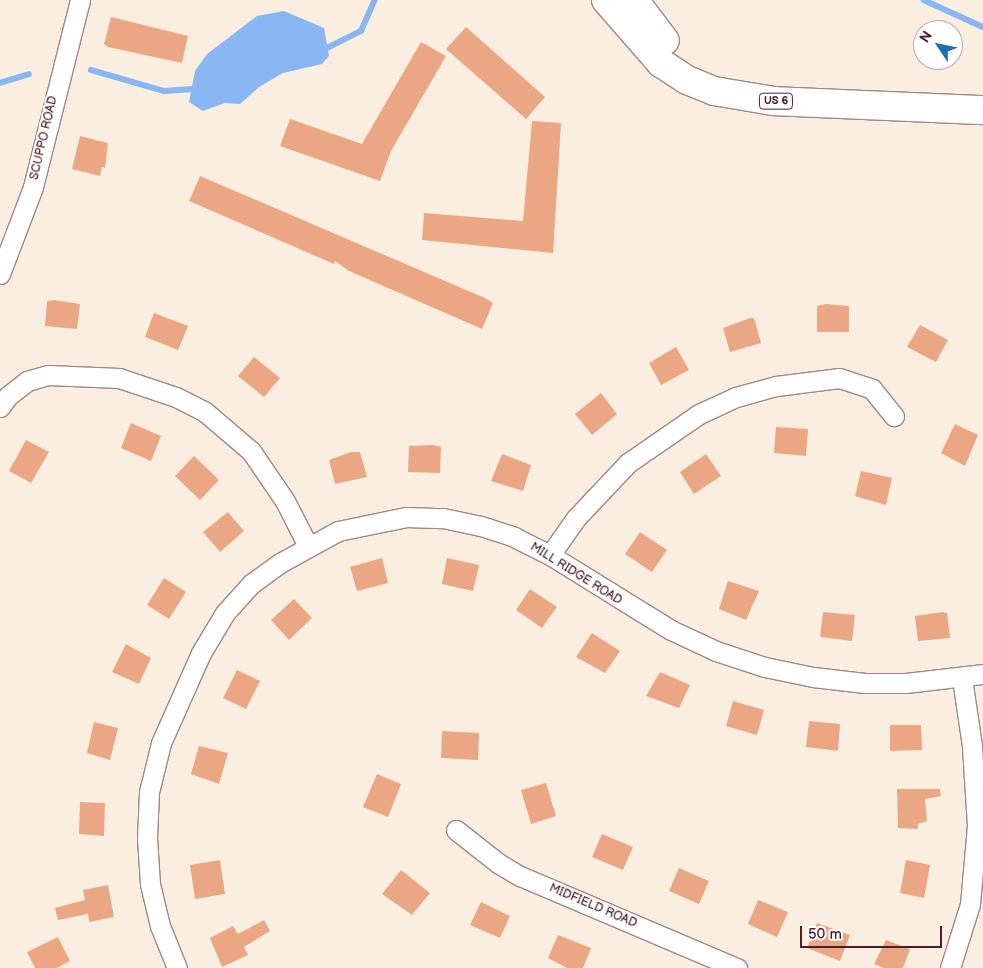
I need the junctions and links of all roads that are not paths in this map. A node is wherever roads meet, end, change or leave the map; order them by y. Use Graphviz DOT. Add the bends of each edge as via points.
graph roads {
  1 [pos="80,0"];
  2 [pos="606,0"];
  3 [pos="634,0"];
  4 [pos="983,92"];
  5 [pos="983,110"];
  6 [pos="0,274"];
  7 [pos="0,407"];
  8 [pos="894,416"];
  9 [pos="308,546"];
  10 [pos="550,555"];
  11 [pos="983,674"];
  12 [pos="962,678"];
  13 [pos="980,828"];
  14 [pos="456,830"];
  15 [pos="172,966"];
  16 [pos="737,968"];
  17 [pos="950,968"];
  1 -- 6 [label="street, SCUPPO ROAD" via="33,186"];
  2 -- 5 [label="highway, US 6" via="661,63 687,80 714,91 774,101"];
  3 -- 4 [label="highway" via="653,29 673,49 695,64 719,74 775,84"];
  7 -- 9 [label="street" via="27,381 48,375 119,378 176,397 204,411 251,451 285,501"];
  8 -- 10 [label="street" via="872,389 839,378 776,386 736,397 692,419 628,463 576,518"];
  9 -- 10 [label="street, MILL RIDGE ROAD" via="338,531 370,523 406,517 443,518 514,537"];
  9 -- 15 [label="street, MILL RIDGE ROAD" via="251,584 225,613 200,652 161,743 149,792 147,847 150,884"];
  10 -- 12 [label="street, MILL RIDGE ROAD" via="671,630 716,651 765,667 813,678 865,683"];
  11 -- 12 [label="street, MILL RIDGE ROAD"];
  12 -- 13 [label="street"];
  13 -- 17 [label="street" via="970,904"];
  14 -- 16 [label="street, MIDFIELD ROAD" via="520,876"];
}
